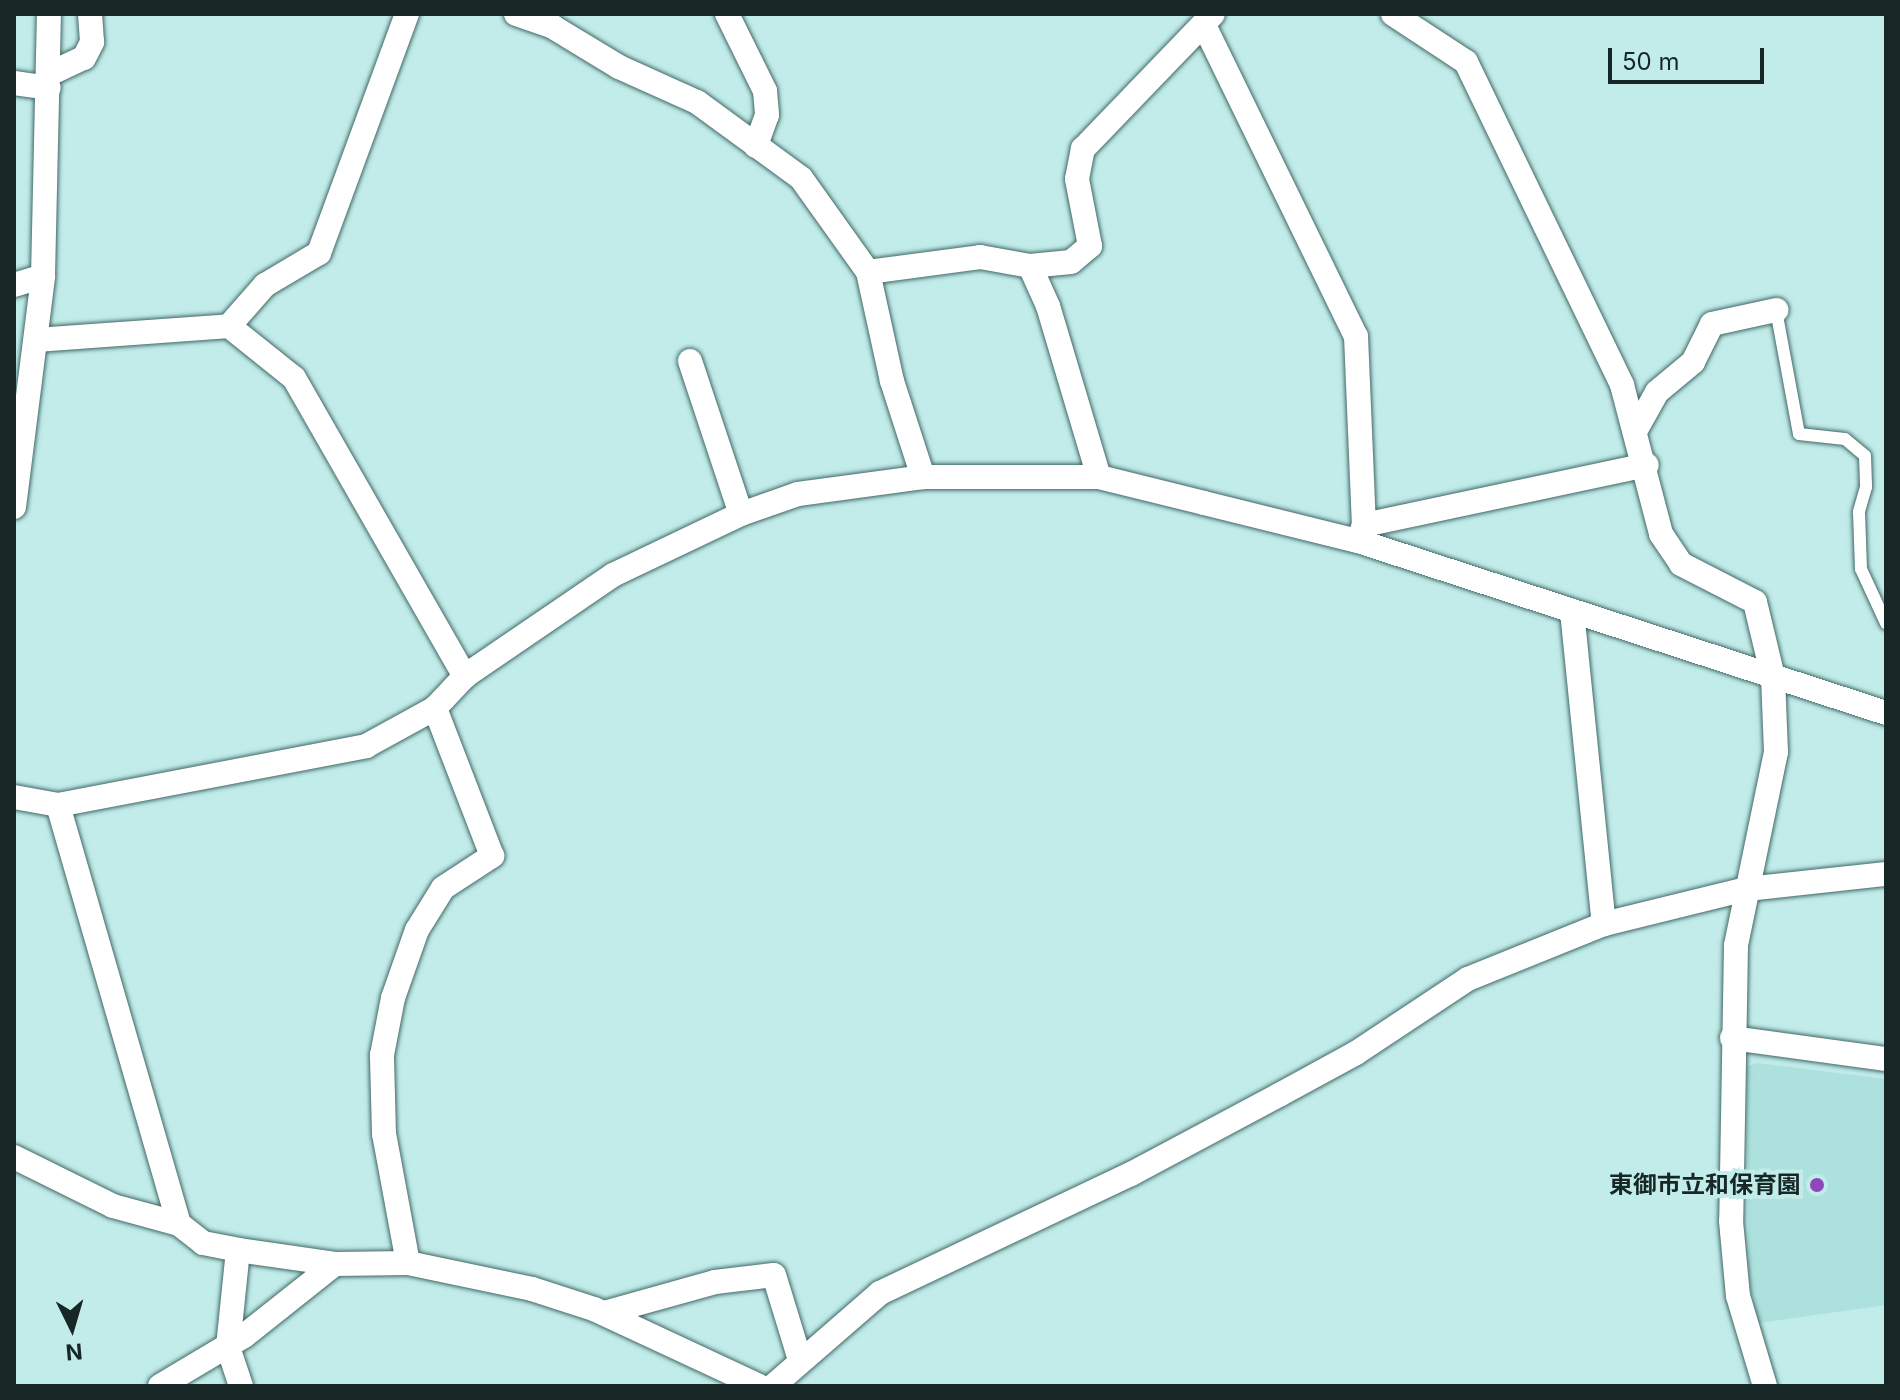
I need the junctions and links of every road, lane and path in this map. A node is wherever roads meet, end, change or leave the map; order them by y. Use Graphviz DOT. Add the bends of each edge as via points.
graph roads {
  1 [pos="49,14"];
  2 [pos="90,14"];
  3 [pos="407,14"];
  4 [pos="516,14"];
  5 [pos="727,14"];
  6 [pos="1393,14"];
  7 [pos="556,20"];
  8 [pos="1208,20"];
  9 [pos="49,81"];
  10 [pos="14,83"];
  11 [pos="756,146"];
  12 [pos="1030,266"];
  13 [pos="868,272"];
  14 [pos="43,276"];
  15 [pos="14,285"];
  16 [pos="1776,310"];
  17 [pos="229,326"];
  18 [pos="36,340"];
  19 [pos="690,361"];
  20 [pos="1637,428"];
  21 [pos="1647,465"];
  22 [pos="923,477"];
  23 [pos="1099,477"];
  24 [pos="14,507"];
  25 [pos="741,514"];
  26 [pos="1361,533"];
  27 [pos="1572,611"];
  28 [pos="1886,623"];
  29 [pos="465,676"];
  30 [pos="1773,677"];
  31 [pos="435,708"];
  32 [pos="1886,713"];
  33 [pos="14,797"];
  34 [pos="58,805"];
  35 [pos="1886,874"];
  36 [pos="1747,889"];
  37 [pos="1604,924"];
  38 [pos="1732,1038"];
  39 [pos="1886,1059"];
  40 [pos="14,1157"];
  41 [pos="179,1224"];
  42 [pos="238,1250"];
  43 [pos="408,1263"];
  44 [pos="335,1264"];
  45 [pos="604,1313"];
  46 [pos="228,1347"];
  47 [pos="800,1360"];
  48 [pos="160,1386"];
  49 [pos="241,1386"];
  50 [pos="759,1386"];
  51 [pos="773,1386"];
  52 [pos="1765,1386"];
  1 -- 9 [label="street"];
  2 -- 9 [label="street" via="92,42 84,58"];
  3 -- 17 [label="street" via="319,253 265,285"];
  4 -- 7 [label="street"];
  5 -- 11 [label="street" via="765,91 767,115"];
  6 -- 20 [label="street" via="1466,62 1622,385"];
  7 -- 11 [label="street" via="619,67 697,102"];
  8 -- 12 [label="street" via="1136,88 1122,112 1083,149 1077,179 1090,246 1071,262"];
  8 -- 26 [label="street" via="1356,336"];
  9 -- 10 [label="street"];
  9 -- 14 [label="street"];
  11 -- 13 [label="street" via="801,178"];
  12 -- 13 [label="street" via="980,257"];
  12 -- 23 [label="street" via="1048,306"];
  13 -- 22 [label="street" via="892,381"];
  14 -- 15 [label="street"];
  14 -- 18 [label="street"];
  16 -- 20 [label="street" via="1712,324 1693,362 1657,392"];
  16 -- 28 [label="lane" via="1799,434 1845,439 1865,456 1866,487 1859,512 1861,569"];
  17 -- 18 [label="street"];
  17 -- 29 [label="street" via="294,378"];
  18 -- 24 [label="street"];
  19 -- 25 [label="street"];
  20 -- 21 [label="street"];
  21 -- 26 [label="street"];
  21 -- 30 [label="street" via="1661,534 1681,564 1755,602"];
  22 -- 23 [label="street"];
  22 -- 25 [label="street" via="798,494"];
  23 -- 26 [label="street"];
  25 -- 29 [label="street" via="613,575"];
  26 -- 27 [label="street"];
  27 -- 30 [label="street"];
  27 -- 37 [label="street"];
  29 -- 31 [label="street"];
  30 -- 32 [label="street"];
  30 -- 36 [label="street" via="1776,752 1765,825"];
  31 -- 34 [label="street" via="366,746"];
  31 -- 43 [label="street" via="492,856 443,888 417,930 393,998 382,1055 384,1134"];
  33 -- 34 [label="street"];
  34 -- 41 [label="street"];
  35 -- 36 [label="street"];
  36 -- 37 [label="street"];
  36 -- 38 [label="street" via="1736,946"];
  37 -- 47 [label="street" via="1468,979 1356,1053 1279,1095 1131,1174 880,1293"];
  38 -- 39 [label="street"];
  38 -- 52 [label="street" via="1731,1221 1738,1296"];
  40 -- 41 [label="street" via="113,1206"];
  41 -- 42 [label="street" via="203,1243"];
  42 -- 44 [label="street"];
  42 -- 46 [label="street"];
  43 -- 44 [label="street"];
  43 -- 45 [label="street" via="532,1289"];
  44 -- 46 [label="street"];
  45 -- 47 [label="street" via="715,1282 774,1275"];
  45 -- 50 [label="street"];
  46 -- 48 [label="street"];
  46 -- 49 [label="street"];
  47 -- 51 [label="street"];
}
